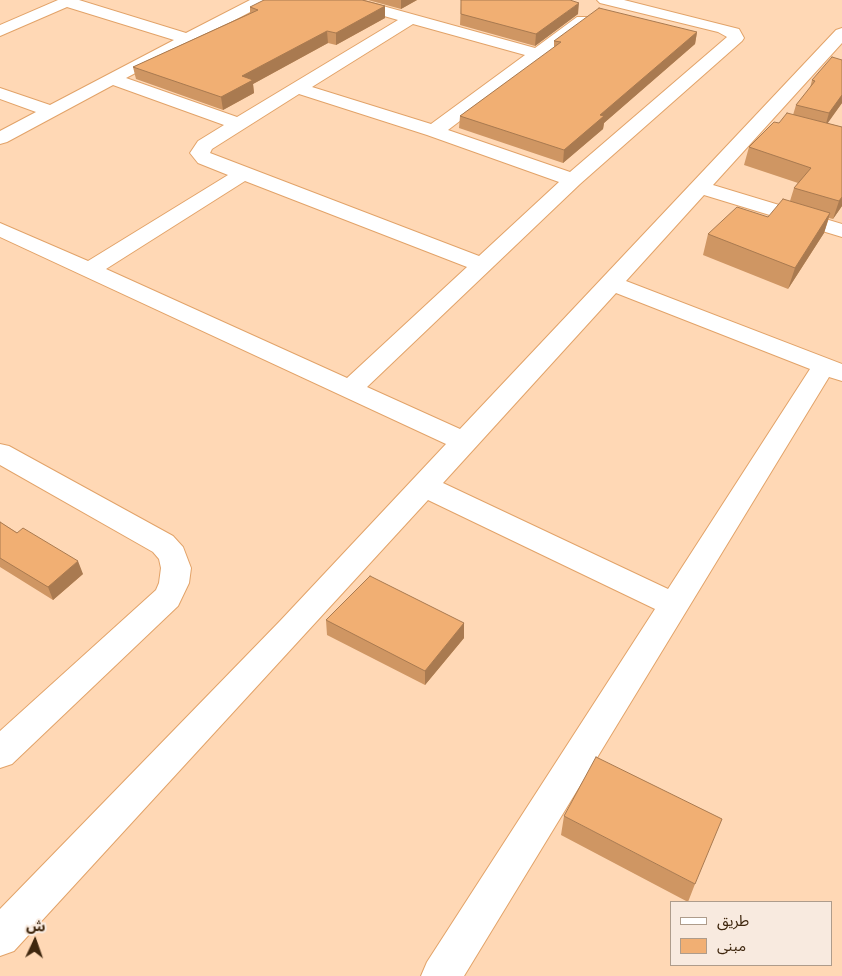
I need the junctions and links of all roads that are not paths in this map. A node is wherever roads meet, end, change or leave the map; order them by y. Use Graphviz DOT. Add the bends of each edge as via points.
graph roads {
  1 [pos="344,0"];
  2 [pos="69,1"];
  3 [pos="607,1"];
  4 [pos="251,2"];
  5 [pos="410,19"];
  6 [pos="0,31"];
  7 [pos="188,39"];
  8 [pos="837,46"];
  9 [pos="539,54"];
  10 [pos="111,79"];
  11 [pos="297,88"];
  12 [pos="0,93"];
  13 [pos="50,111"];
  14 [pos="238,124"];
  15 [pos="434,131"];
  16 [pos="0,138"];
  17 [pos="243,174"];
  18 [pos="573,180"];
  19 [pos="700,188"];
  20 [pos="0,229"];
  21 [pos="842,231"];
  22 [pos="481,265"];
  23 [pos="89,270"];
  24 [pos="611,283"];
  25 [pos="833,369"];
  26 [pos="350,389"];
  27 [pos="465,442"];
  28 [pos="0,453"];
  29 [pos="424,486"];
  30 [pos="674,605"];
  31 [pos="0,753"];
  32 [pos="0,937"];
  33 [pos="440,976"];
  1 -- 5 [label="street"];
  2 -- 6 [label="street"];
  2 -- 7 [label="street"];
  3 -- 9 [label="street"];
  3 -- 18 [label="street" via="723,28 733,32 736,38"];
  4 -- 7 [label="street"];
  5 -- 9 [label="street"];
  5 -- 11 [label="street"];
  7 -- 10 [label="street"];
  8 -- 19 [label="street" via="773,121"];
  9 -- 15 [label="street"];
  10 -- 13 [label="street"];
  10 -- 14 [label="street"];
  11 -- 14 [label="street"];
  11 -- 15 [label="street"];
  12 -- 13 [label="street"];
  13 -- 16 [label="street"];
  14 -- 17 [label="street" via="205,145 200,152 205,159"];
  15 -- 18 [label="street"];
  17 -- 22 [label="street"];
  17 -- 23 [label="street"];
  18 -- 22 [label="street"];
  19 -- 21 [label="street"];
  19 -- 24 [label="street"];
  20 -- 23 [label="street"];
  22 -- 26 [label="street"];
  23 -- 26 [label="street"];
  24 -- 25 [label="street"];
  24 -- 27 [label="street"];
  25 -- 30 [label="street"];
  26 -- 27 [label="street"];
  27 -- 29 [label="street"];
  28 -- 31 [label="street" via="163,544 173,555 176,568 167,598"];
  29 -- 30 [label="street"];
  29 -- 32 [label="street"];
  30 -- 33 [label="street"];
}
